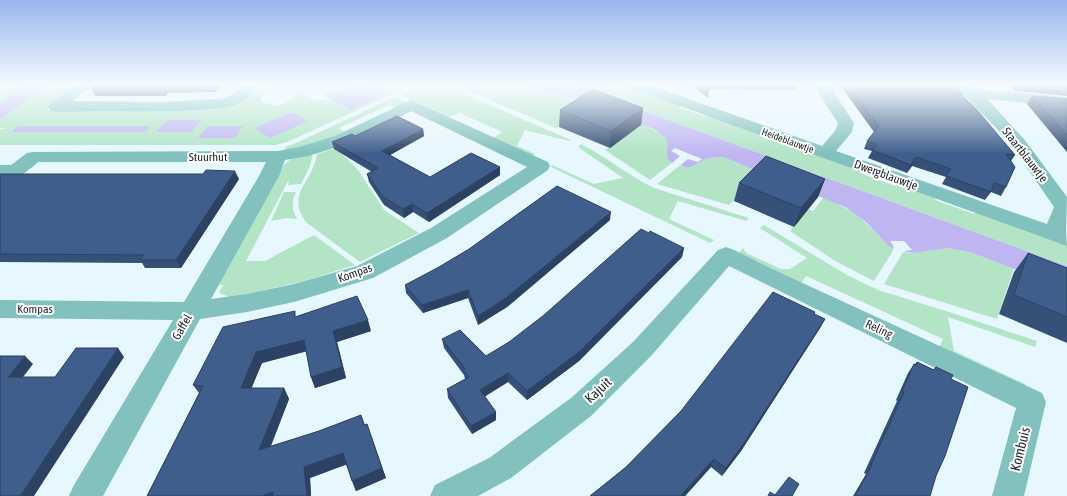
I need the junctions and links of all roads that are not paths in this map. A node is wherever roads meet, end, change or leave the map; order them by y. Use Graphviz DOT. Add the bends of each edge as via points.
graph roads {
  1 [pos="407,108"];
  2 [pos="416,108"];
  3 [pos="701,108"];
  4 [pos="836,108"];
  5 [pos="986,108"];
  6 [pos="825,153"];
  7 [pos="278,156"];
  8 [pos="0,171"];
  9 [pos="1025,224"];
  10 [pos="1061,237"];
  11 [pos="726,255"];
  12 [pos="0,309"];
  13 [pos="192,311"];
  14 [pos="1032,402"];
  15 [pos="85,496"];
  16 [pos="446,496"];
  17 [pos="1008,496"];
  1 -- 7 [label="street, Stuurhut" via="341,140 302,152"];
  2 -- 13 [label="street, Kompas" via="541,166 439,233 365,272 270,298"];
  3 -- 6 [label="street, Heideblauwtje"];
  4 -- 6 [label="street" via="846,123 843,132"];
  5 -- 10 [label="street, Staartblauwtje" via="1005,128 1064,207"];
  6 -- 9 [label="street, Dwergblauwtje"];
  7 -- 8 [label="street, Stuurhut" via="33,157 16,171"];
  7 -- 13 [label="street, Gaffel"];
  9 -- 10 [label="street, Staartblauwtje"];
  11 -- 14 [label="street, Reling"];
  11 -- 16 [label="street, Kajuit" via="642,349 581,407 500,468"];
  12 -- 13 [label="street, Kompas"];
  13 -- 15 [label="street, Gaffel"];
  14 -- 17 [label="street, Kombuis"];
}
